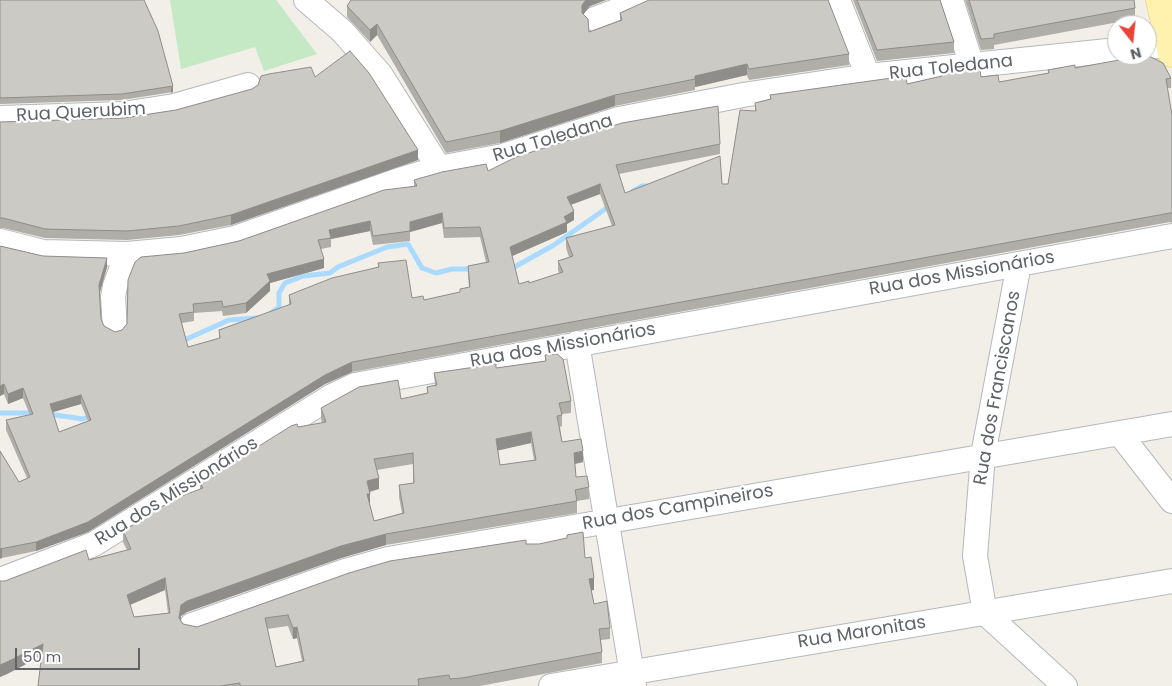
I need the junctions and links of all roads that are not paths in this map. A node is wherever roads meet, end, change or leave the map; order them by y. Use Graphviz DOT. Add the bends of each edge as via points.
graph roads {
  1 [pos="306,0"];
  2 [pos="645,0"];
  3 [pos="838,0"];
  4 [pos="951,0"];
  5 [pos="1160,0"];
  6 [pos="1169,0"];
  7 [pos="1172,6"];
  8 [pos="595,19"];
  9 [pos="1165,47"];
  10 [pos="1107,51"];
  11 [pos="972,66"];
  12 [pos="868,76"];
  13 [pos="248,85"];
  14 [pos="0,118"];
  15 [pos="439,168"];
  16 [pos="1172,236"];
  17 [pos="0,241"];
  18 [pos="127,254"];
  19 [pos="1019,264"];
  20 [pos="115,328"];
  21 [pos="577,343"];
  22 [pos="1172,424"];
  23 [pos="1120,434"];
  24 [pos="983,455"];
  25 [pos="1172,501"];
  26 [pos="607,521"];
  27 [pos="0,580"];
  28 [pos="1172,581"];
  29 [pos="985,613"];
  30 [pos="192,625"];
  31 [pos="633,679"];
  32 [pos="551,686"];
  33 [pos="1065,686"];
  1 -- 15 [label="street" via="342,31 380,74"];
  2 -- 8 [label="street"];
  3 -- 12 [label="street"];
  4 -- 11 [label="street"];
  5 -- 9 [label="main road"];
  6 -- 7 [label="main road"];
  10 -- 11 [label="street, Rua Toledana"];
  11 -- 12 [label="street, Rua Toledana"];
  12 -- 15 [label="street, Rua Toledana" via="618,119 503,156"];
  13 -- 14 [label="street, Rua Querubim" via="174,106 123,114"];
  15 -- 18 [label="street, Rua Toledana" via="350,195 235,238 181,249"];
  16 -- 19 [label="street, Rua dos Missionários"];
  17 -- 18 [label="street, Rua Toledana" via="43,252"];
  18 -- 20 [label="street" via="113,298"];
  19 -- 21 [label="street, Rua dos Missionários"];
  19 -- 24 [label="street, Rua dos Franciscanos"];
  21 -- 26 [label="street"];
  21 -- 27 [label="street, Rua dos Missionários" via="355,385 332,396 94,544"];
  22 -- 23 [label="street, Rua dos Campineiros"];
  23 -- 24 [label="street, Rua dos Campineiros"];
  23 -- 25 [label="street"];
  24 -- 26 [label="street, Rua dos Campineiros"];
  24 -- 29 [label="street, Rua dos Franciscanos" via="975,556"];
  26 -- 30 [label="street, Rua dos Campineiros" via="388,559 344,571"];
  26 -- 31 [label="street"];
  28 -- 29 [label="street, Rua Maronitas"];
  29 -- 31 [label="street, Rua Maronitas"];
  29 -- 33 [label="street"];
  31 -- 32 [label="street, Rua Maronitas"];
}
